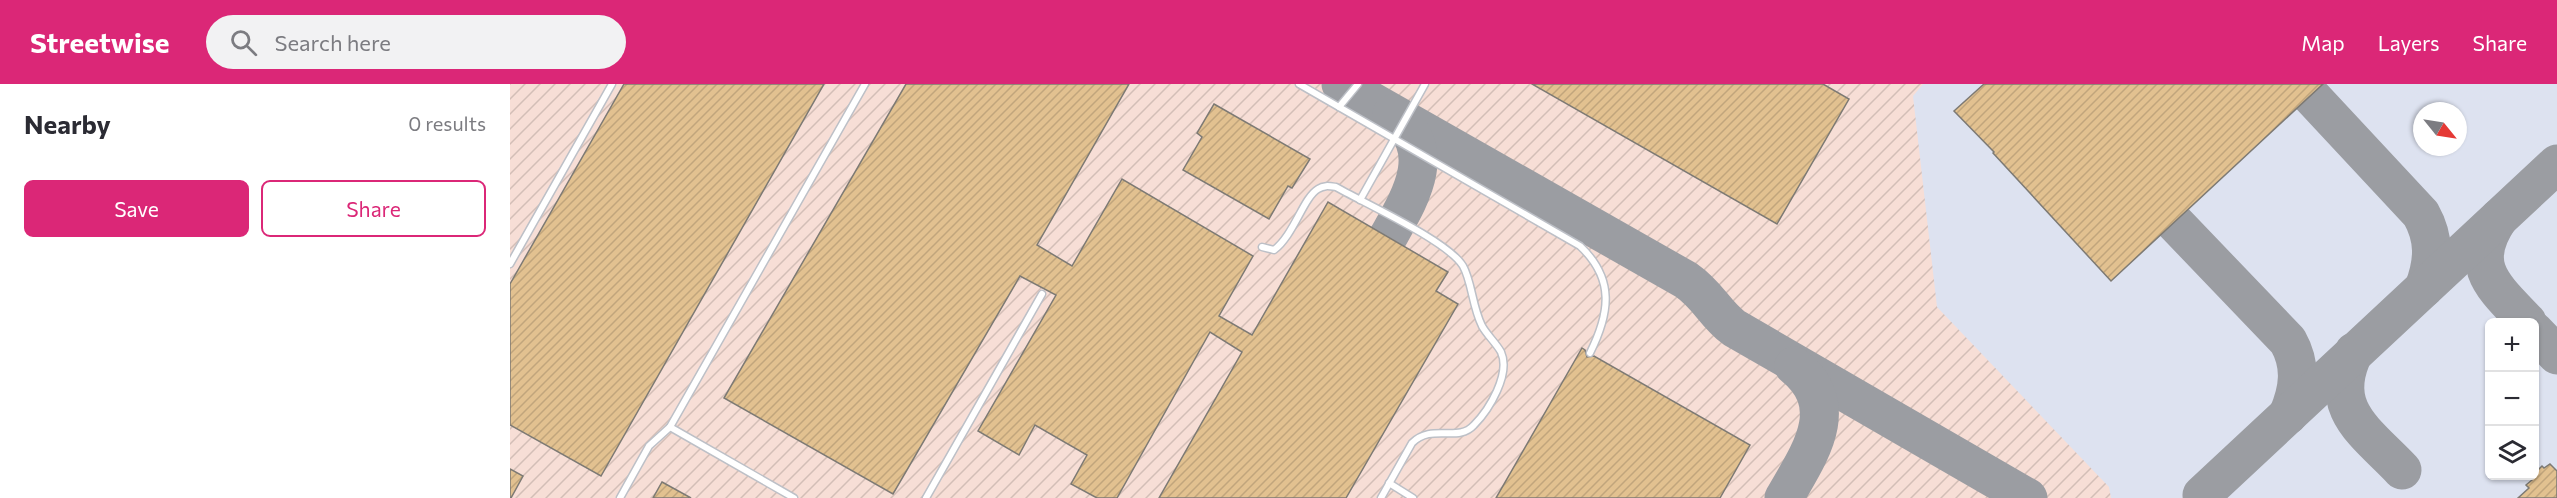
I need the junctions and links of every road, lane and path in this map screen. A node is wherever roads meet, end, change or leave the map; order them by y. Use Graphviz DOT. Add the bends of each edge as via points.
graph roads {
  1 [pos="612,84"];
  2 [pos="865,84"];
  3 [pos="1299,84"];
  4 [pos="1358,84"];
  5 [pos="1425,84"];
  6 [pos="1339,107"];
  7 [pos="1395,137"];
  8 [pos="1360,200"];
  9 [pos="1262,247"];
  10 [pos="510,264"];
  11 [pos="1042,294"];
  12 [pos="1590,353"];
  13 [pos="670,427"];
  14 [pos="1389,483"];
  15 [pos="620,498"];
  16 [pos="794,498"];
  17 [pos="926,498"];
  18 [pos="1381,498"];
  19 [pos="1413,498"];
  1 -- 10 [label="lane"];
  2 -- 13 [label="lane"];
  3 -- 6 [label="lane"];
  4 -- 6 [label="lane"];
  5 -- 7 [label="lane"];
  6 -- 7 [label="lane"];
  7 -- 8 [label="lane"];
  7 -- 12 [label="lane" via="1590,255 1606,294 1603,324"];
  8 -- 9 [label="lane" via="1336,187 1316,189 1284,242 1274,250"];
  8 -- 14 [label="lane" via="1433,240 1461,263 1472,302 1500,351 1504,369 1500,383 1473,427 1458,434 1428,432 1418,437"];
  11 -- 17 [label="lane"];
  13 -- 15 [label="lane" via="649,446"];
  13 -- 16 [label="lane"];
  14 -- 18 [label="lane"];
  14 -- 19 [label="lane"];
}
